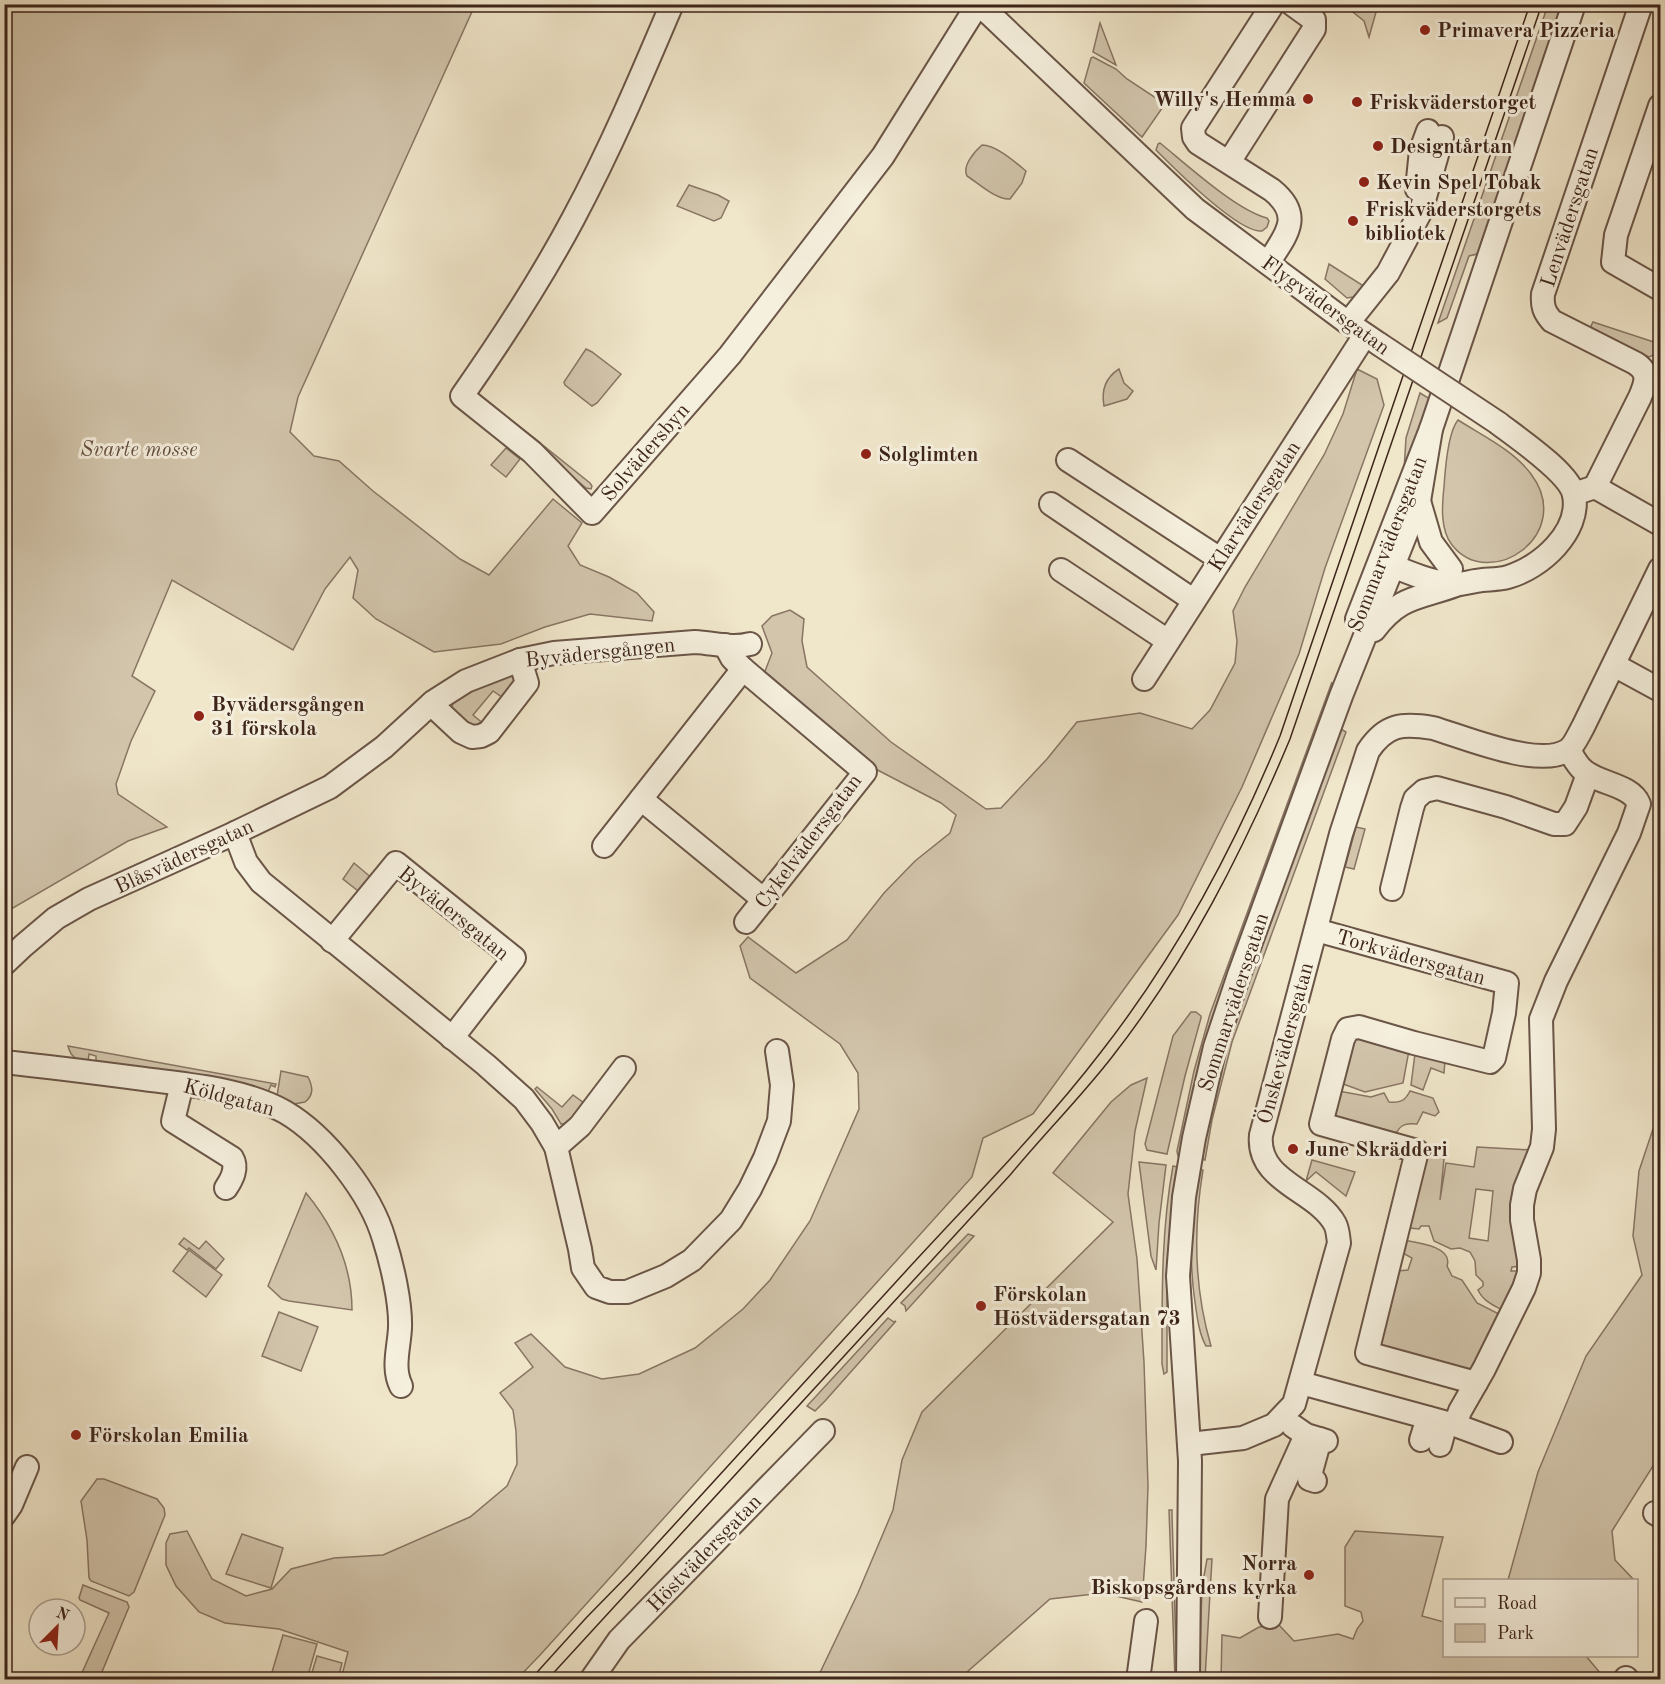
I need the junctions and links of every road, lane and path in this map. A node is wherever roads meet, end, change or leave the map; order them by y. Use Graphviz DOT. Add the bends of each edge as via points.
graph roads {
  1 [pos="672,4"];
  2 [pos="979,4"];
  3 [pos="1274,4"];
  4 [pos="1292,4"];
  5 [pos="1574,4"];
  6 [pos="1641,4"];
  7 [pos="1660,106"];
  8 [pos="1435,134"];
  9 [pos="1229,162"];
  10 [pos="1268,264"];
  11 [pos="1660,288"];
  12 [pos="1364,334"];
  13 [pos="1431,429"];
  14 [pos="1068,460"];
  15 [pos="1585,490"];
  16 [pos="1419,501"];
  17 [pos="1051,504"];
  18 [pos="1660,522"];
  19 [pos="1389,556"];
  20 [pos="1220,559"];
  21 [pos="1660,569"];
  22 [pos="1061,570"];
  23 [pos="1461,578"];
  24 [pos="1193,600"];
  25 [pos="1168,641"];
  26 [pos="750,644"];
  27 [pos="726,645"];
  28 [pos="1363,645"];
  29 [pos="520,660"];
  30 [pos="1614,665"];
  31 [pos="743,669"];
  32 [pos="1144,678"];
  33 [pos="1660,690"];
  34 [pos="1341,696"];
  35 [pos="431,704"];
  36 [pos="1569,750"];
  37 [pos="371,757"];
  38 [pos="1588,774"];
  39 [pos="641,799"];
  40 [pos="235,833"];
  41 [pos="604,846"];
  42 [pos="1392,889"];
  43 [pos="764,900"];
  44 [pos="746,922"];
  45 [pos="1316,930"];
  46 [pos="332,941"];
  47 [pos="4,964"];
  48 [pos="452,1038"];
  49 [pos="777,1051"];
  50 [pos="4,1062"];
  51 [pos="624,1068"];
  52 [pos="182,1084"];
  53 [pos="556,1147"];
  54 [pos="226,1188"];
  55 [pos="1301,1383"];
  56 [pos="1476,1383"];
  57 [pos="401,1386"];
  58 [pos="1283,1417"];
  59 [pos="1443,1422"];
  60 [pos="823,1431"];
  61 [pos="1317,1438"];
  62 [pos="1501,1442"];
  63 [pos="1431,1443"];
  64 [pos="1190,1444"];
  65 [pos="27,1467"];
  66 [pos="1315,1481"];
  67 [pos="4,1515"];
  68 [pos="1270,1617"];
  69 [pos="1146,1621"];
  70 [pos="591,1680"];
  71 [pos="1138,1680"];
  72 [pos="1188,1680"];
  1 -- 2 [label="street, Solvädersbyn" via="570,226 527,300 462,396 532,452 592,513 730,355 883,156"];
  2 -- 10 [label="street, Flygvädersgatan" via="1195,209"];
  3 -- 9 [label="street" via="1193,128 1198,143"];
  4 -- 9 [label="street" via="1314,20 1314,29"];
  5 -- 13 [label="street, Sommarvädersgatan"];
  6 -- 15 [label="street, Lenvädersgatan" via="1542,304 1554,323 1635,363 1646,375 1640,397"];
  7 -- 11 [label="street" via="1616,235 1613,262"];
  8 -- 12 [label="street, Klarvädersgatan" via="1421,211 1388,273"];
  9 -- 10 [label="street" via="1272,190 1289,210 1289,230"];
  10 -- 12 [label="street, Flygvädersgatan"];
  12 -- 15 [label="street, Flygvädersgatan, bridge" via="1498,423"];
  12 -- 20 [label="street, Klarvädersgatan"];
  13 -- 16 [label="street, Sommarvädersgatan"];
  13 -- 19 [label="street, Sommarvädersgatan"];
  14 -- 20 [label="street"];
  15 -- 18 [label="street"];
  15 -- 23 [label="street" via="1566,534 1536,562 1510,576"];
  16 -- 19 [label="street, Sommarvädersgatan"];
  16 -- 23 [label="street" via="1431,542"];
  17 -- 24 [label="street"];
  19 -- 23 [label="street" via="1437,581"];
  19 -- 28 [label="street, Sommarvädersgatan"];
  19 -- 34 [label="street, Sommarvädersgatan" via="1350,636"];
  20 -- 24 [label="street, Klarvädersgatan"];
  21 -- 30 [label="street"];
  22 -- 25 [label="street"];
  23 -- 28 [label="street" via="1400,603 1386,614"];
  24 -- 25 [label="street, Klarvädersgatan"];
  25 -- 32 [label="street, Klarvädersgatan"];
  26 -- 27 [label="street, Byvädersgången" via="737,648"];
  27 -- 29 [label="street, Byvädersgången" via="695,642 584,650"];
  27 -- 31 [label="street, Cykelvädersgatan"];
  28 -- 34 [label="street, Sommarvädersgatan"];
  29 -- 35 [label="street, Byvädersgången" via="466,681"];
  29 -- 35 [label="street" via="527,683 489,732 481,736 461,732"];
  30 -- 33 [label="street"];
  30 -- 36 [label="street"];
  31 -- 39 [label="street"];
  31 -- 43 [label="street, Cykelvädersgatan" via="865,772"];
  34 -- 64 [label="street, Sommarvädersgatan" via="1232,993 1197,1119 1184,1197 1178,1276"];
  35 -- 37 [label="street, Byvädersgången"];
  36 -- 38 [label="street"];
  36 -- 45 [label="street, Önskevädersgatan" via="1554,756 1532,757 1433,728 1400,726 1387,730 1368,751"];
  37 -- 40 [label="street, Blåsvädersgatan" via="330,787"];
  38 -- 42 [label="street" via="1565,824 1437,788 1424,791 1412,808"];
  38 -- 56 [label="street" via="1633,794 1639,804 1541,1019 1544,1129 1542,1147 1522,1204 1529,1273"];
  39 -- 41 [label="street"];
  39 -- 43 [label="street"];
  40 -- 46 [label="street" via="253,873"];
  40 -- 47 [label="street, Blåsvädersgatan" via="89,899 56,918"];
  43 -- 44 [label="street, Cykelvädersgatan"];
  45 -- 55 [label="street, Önskevädersgatan" via="1260,1146 1271,1169 1330,1215 1337,1227 1339,1243"];
  45 -- 56 [label="street, Torkvädersgatan" via="1507,983 1504,1012 1490,1062 1359,1027 1348,1029 1321,1125 1417,1151 1367,1353"];
  46 -- 48 [label="street"];
  46 -- 48 [label="street, Byvädersgatan" via="396,863 487,936 514,958"];
  48 -- 53 [label="street" via="524,1099"];
  49 -- 53 [label="street" via="782,1085 779,1121 750,1189 731,1220 692,1260 646,1285 627,1292 610,1292 596,1287 583,1268"];
  50 -- 52 [label="street, Köldgatan"];
  51 -- 53 [label="street" via="580,1126"];
  52 -- 54 [label="street" via="173,1121 235,1161"];
  52 -- 57 [label="street, Köldgatan" via="256,1100 285,1113 321,1140 351,1174 381,1227 389,1255 400,1328 396,1375"];
  55 -- 58 [label="street, Önskevädersgatan" via="1294,1404"];
  55 -- 59 [label="street"];
  56 -- 59 [label="street" via="1460,1411"];
  58 -- 61 [label="street" via="1294,1428"];
  58 -- 64 [label="street, Önskevädersgatan" via="1243,1438"];
  59 -- 62 [label="street"];
  59 -- 63 [label="street"];
  60 -- 70 [label="street, Höstvädersgatan" via="619,1640"];
  61 -- 66 [label="street" via="1309,1479"];
  61 -- 68 [label="street" via="1277,1499"];
  64 -- 72 [label="street, Sommarvädersgatan"];
  65 -- 67 [label="street"];
  69 -- 71 [label="street"];
}
